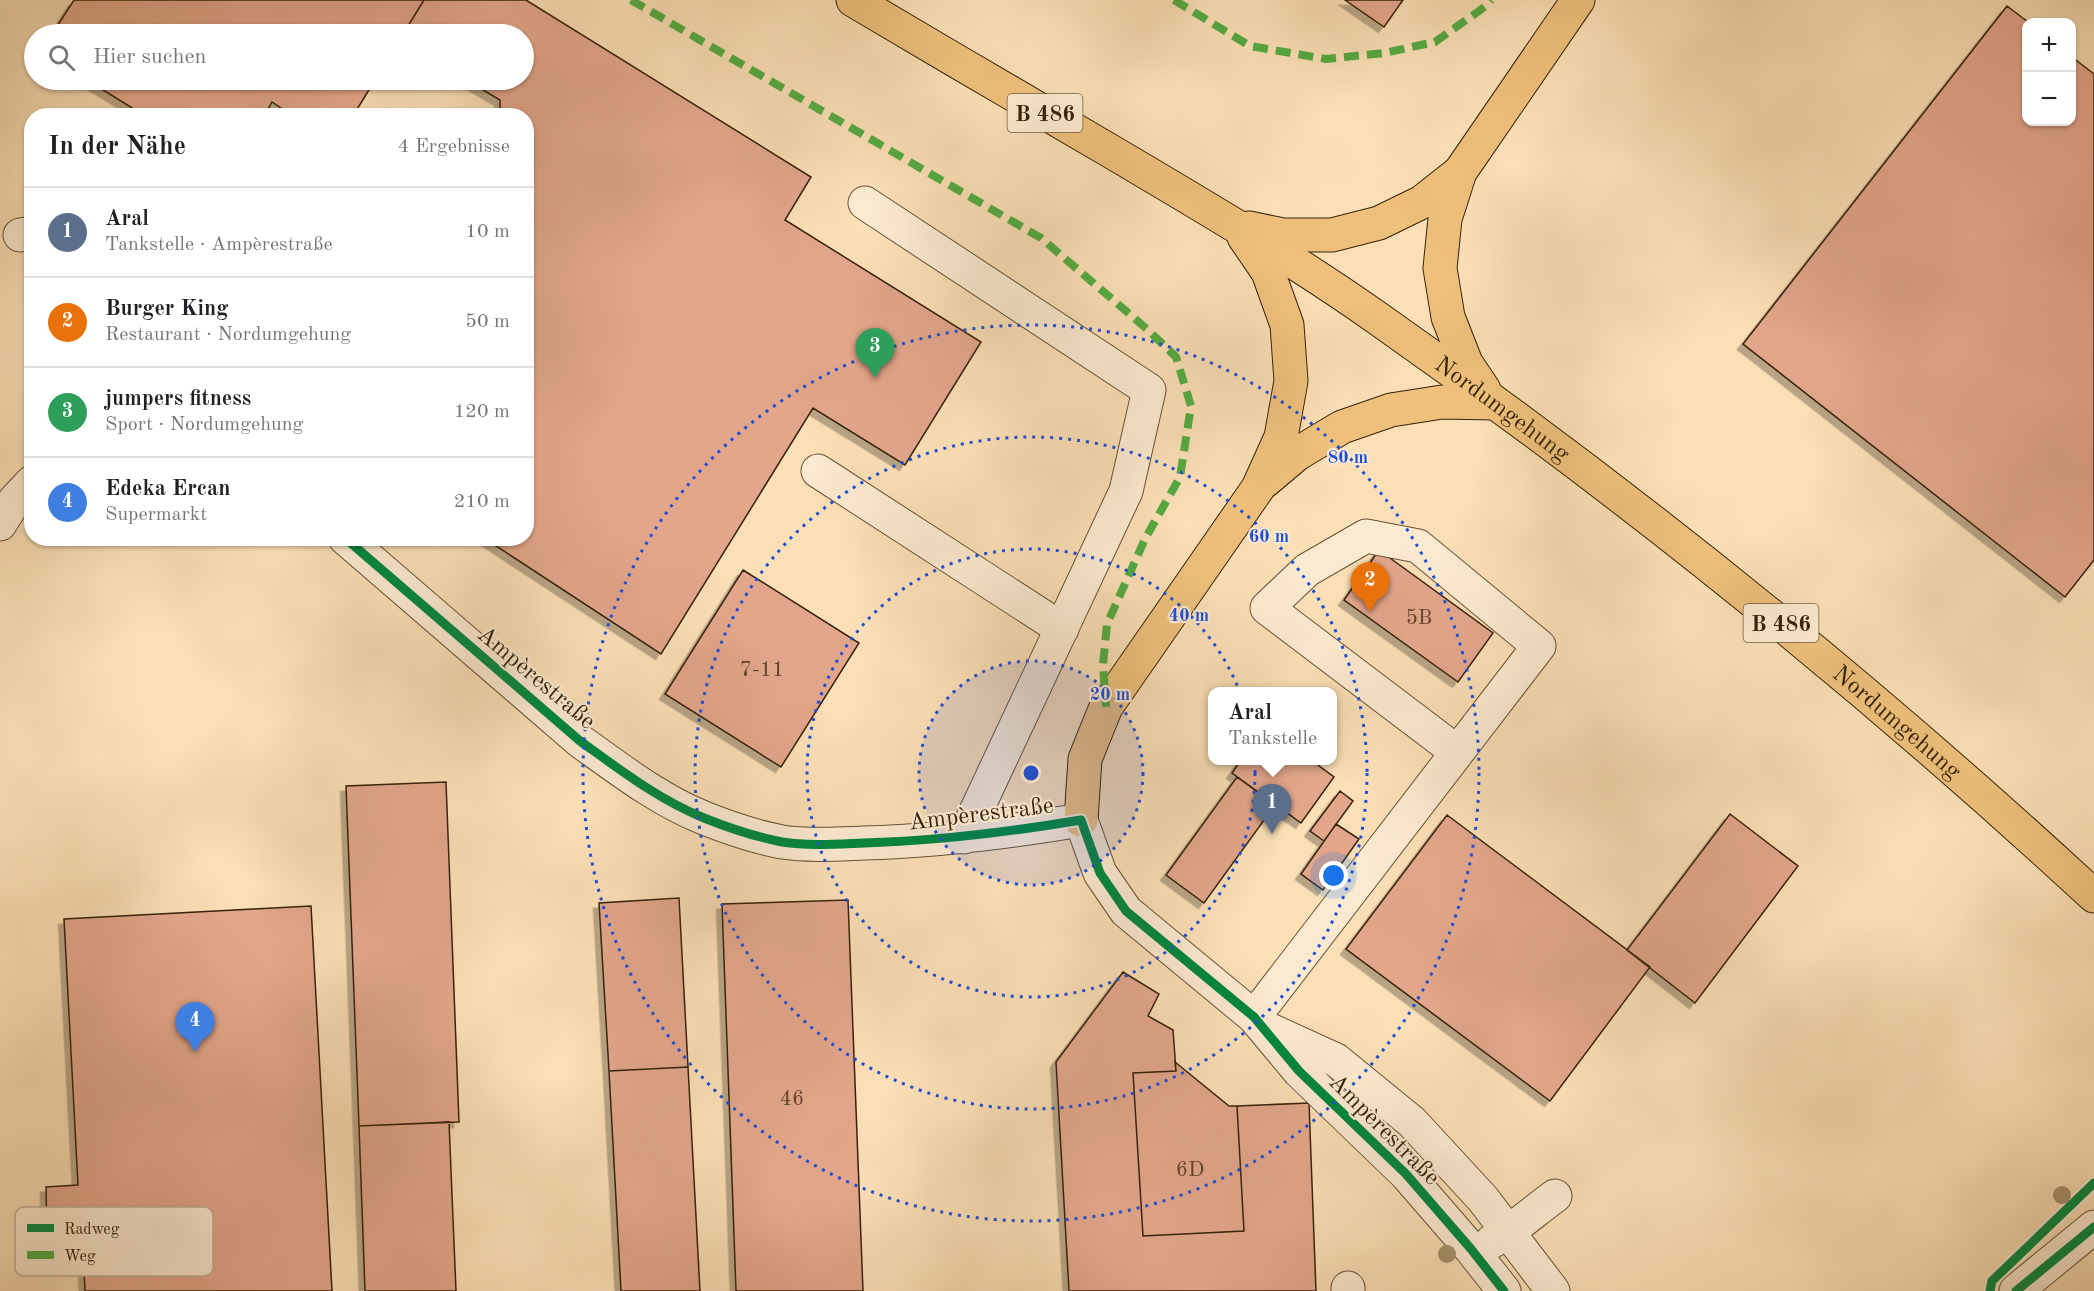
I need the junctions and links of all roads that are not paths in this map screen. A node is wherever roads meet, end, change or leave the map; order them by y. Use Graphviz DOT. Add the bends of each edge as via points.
graph roads {
  1 [pos="853,0"];
  2 [pos="1578,0"];
  3 [pos="1460,172"];
  4 [pos="866,203"];
  5 [pos="1236,225"];
  6 [pos="1494,403"];
  7 [pos="818,471"];
  8 [pos="1258,488"];
  9 [pos="24,490"];
  10 [pos="2,519"];
  11 [pos="354,546"];
  12 [pos="1062,629"];
  13 [pos="1457,752"];
  14 [pos="1081,820"];
  15 [pos="964,837"];
  16 [pos="2094,896"];
  17 [pos="1258,1021"];
  18 [pos="1285,1053"];
  19 [pos="1555,1196"];
  20 [pos="2094,1227"];
  21 [pos="1509,1233"];
  22 [pos="2094,1243"];
  23 [pos="1504,1291"];
  24 [pos="1553,1291"];
  25 [pos="2016,1291"];
  26 [pos="2052,1291"];
  1 -- 5 [label="main road, Nordumgehung / B 486"];
  2 -- 3 [label="main road"];
  3 -- 5 [label="main road" via="1422,202 1379,223 1332,235 1283,235"];
  3 -- 6 [label="main road" via="1445,219 1440,268 1448,317 1466,363"];
  4 -- 12 [label="street" via="1149,390 1126,491"];
  5 -- 6 [label="main road, Nordumgehung / B 486" via="1378,319"];
  5 -- 8 [label="main road" via="1268,272 1287,325 1291,381 1281,437"];
  6 -- 8 [label="main road" via="1442,402 1391,410 1342,427 1297,454"];
  6 -- 16 [label="main road, Nordumgehung / B 486" via="1628,501 1808,645 1949,764"];
  7 -- 12 [label="street"];
  8 -- 14 [label="main road" via="1106,707 1085,759"];
  9 -- 10 [label="street"];
  11 -- 15 [label="street, Ampèrestraße" via="580,741 658,794 702,817 783,842 892,843"];
  12 -- 15 [label="street"];
  13 -- 13 [label="street" via="1539,646 1418,546 1366,536 1307,570 1267,608"];
  13 -- 17 [label="street"];
  14 -- 15 [label="street, Ampèrestraße"];
  14 -- 17 [label="street, Ampèrestraße" via="1100,873 1126,911"];
  17 -- 18 [label="street, Ampèrestraße"];
  17 -- 21 [label="street, Ampèrestraße" via="1336,1060 1412,1122"];
  18 -- 21 [label="street, Ampèrestraße" via="1323,1070 1446,1192 1490,1243"];
  18 -- 23 [label="street, Ampèrestraße" via="1406,1174"];
  19 -- 21 [label="street"];
  20 -- 25 [label="street"];
  21 -- 24 [label="street, Ampèrestraße"];
  22 -- 26 [label="street"];
}
